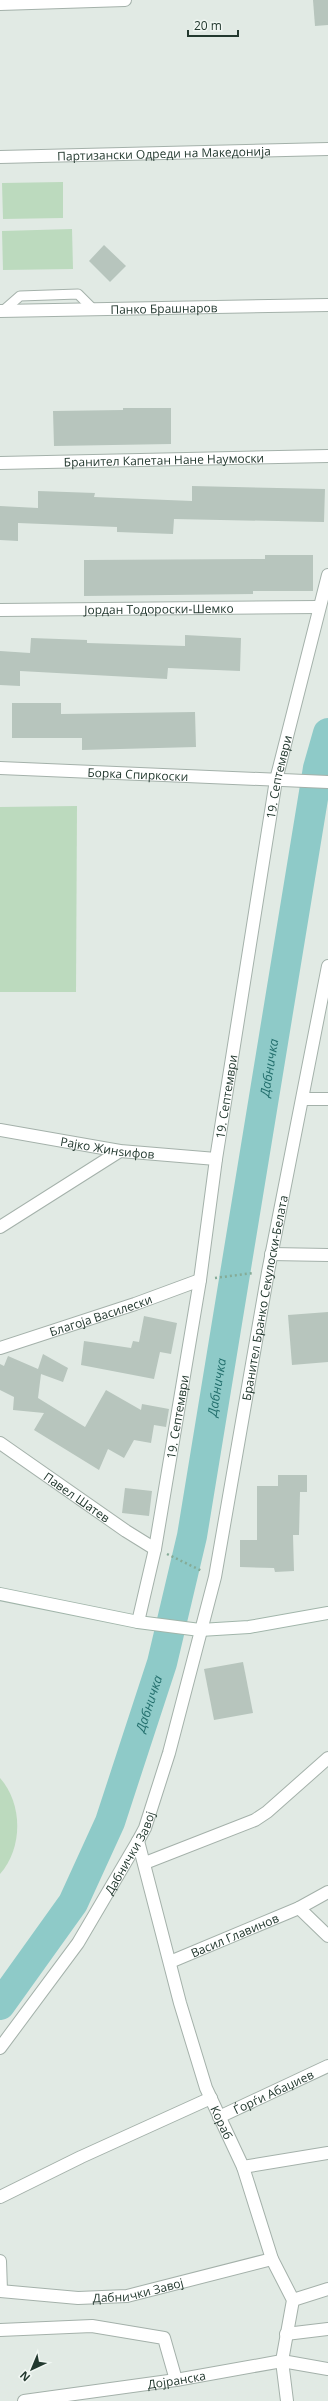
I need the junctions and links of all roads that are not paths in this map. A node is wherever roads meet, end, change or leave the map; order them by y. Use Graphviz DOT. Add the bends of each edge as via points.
graph roads {
  1 [pos="125,0"];
  2 [pos="0,4"];
  3 [pos="328,149"];
  4 [pos="0,157"];
  5 [pos="328,305"];
  6 [pos="2,310"];
  7 [pos="328,456"];
  8 [pos="0,462"];
  9 [pos="328,575"];
  10 [pos="318,607"];
  11 [pos="0,610"];
  12 [pos="0,768"];
  13 [pos="276,780"];
  14 [pos="328,782"];
  15 [pos="328,966"];
  16 [pos="303,1098"];
  17 [pos="328,1099"];
  18 [pos="0,1130"];
  19 [pos="120,1151"];
  20 [pos="216,1159"];
  21 [pos="0,1227"];
  22 [pos="271,1254"];
  23 [pos="328,1255"];
  24 [pos="200,1280"];
  25 [pos="0,1348"];
  26 [pos="0,1443"];
  27 [pos="155,1549"];
  28 [pos="0,1594"];
  29 [pos="328,1613"];
  30 [pos="138,1622"];
  31 [pos="200,1630"];
  32 [pos="328,1758"];
  33 [pos="138,1841"];
  34 [pos="145,1863"];
  35 [pos="328,1892"];
  36 [pos="299,1908"];
  37 [pos="328,1936"];
  38 [pos="170,1962"];
  39 [pos="0,2048"];
  40 [pos="328,2066"];
  41 [pos="211,2098"];
  42 [pos="219,2117"];
  43 [pos="328,2153"];
  44 [pos="243,2167"];
  45 [pos="0,2197"];
  46 [pos="272,2259"];
  47 [pos="0,2261"];
  48 [pos="328,2289"];
  49 [pos="1,2291"];
  50 [pos="293,2300"];
  51 [pos="328,2329"];
  52 [pos="0,2330"];
  53 [pos="286,2334"];
  54 [pos="282,2361"];
  55 [pos="328,2369"];
  56 [pos="176,2380"];
  57 [pos="24,2401"];
  58 [pos="287,2401"];
  1 -- 2 [label="street"];
  3 -- 4 [label="street, Партизански Одреди на Македонија"];
  5 -- 6 [label="street, Панко Брашнаров"];
  7 -- 8 [label="street, Бранител Капетан Нане Наумоски"];
  9 -- 10 [label="street, 19. Септември"];
  10 -- 11 [label="street, Јордан Тодороски-Шемко"];
  10 -- 13 [label="street, 19. Септември"];
  12 -- 13 [label="street, Борка Спиркоски"];
  13 -- 14 [label="street, Борка Спиркоски"];
  13 -- 20 [label="street, 19. Септември"];
  15 -- 16 [label="street, Бранител Бранко Секулоски-Белата"];
  16 -- 17 [label="street"];
  16 -- 22 [label="street, Бранител Бранко Секулоски-Белата"];
  18 -- 19 [label="street, Рајко Жинѕифов"];
  19 -- 20 [label="street, Рајко Жинѕифов"];
  19 -- 21 [label="street"];
  20 -- 24 [label="street, 19. Септември"];
  22 -- 23 [label="street"];
  22 -- 31 [label="street, Бранител Бранко Секулоски-Белата" via="215,1577"];
  24 -- 25 [label="street, Благоја Василески" via="136,1304"];
  24 -- 27 [label="street, 19. Септември"];
  26 -- 27 [label="street, Павел Шатев" via="126,1532"];
  27 -- 30 [label="street, 19. Септември"];
  28 -- 30 [label="street"];
  29 -- 31 [label="street" via="249,1627"];
  30 -- 31 [label="street"];
  31 -- 33 [label="street, Дабнички Завој" via="169,1753 145,1828"];
  32 -- 34 [label="street" via="255,1820"];
  33 -- 34 [label="street, Кораб"];
  33 -- 39 [label="street, Дабнички Завој" via="78,1944"];
  34 -- 38 [label="street, Кораб"];
  35 -- 36 [label="street, Васил Главинов"];
  36 -- 37 [label="street"];
  36 -- 38 [label="street, Васил Главинов"];
  38 -- 41 [label="street, Кораб" via="192,2042"];
  40 -- 42 [label="street, Ѓорѓи Абаџиев"];
  41 -- 42 [label="street, Кораб"];
  41 -- 45 [label="street"];
  42 -- 44 [label="street, Кораб"];
  43 -- 44 [label="street"];
  44 -- 46 [label="street, Кораб"];
  46 -- 49 [label="street, Дабнички Завој" via="127,2296 78,2298"];
  46 -- 50 [label="street, Кораб"];
  47 -- 49 [label="street, Дабнички Завој"];
  48 -- 50 [label="street"];
  50 -- 53 [label="street"];
  51 -- 53 [label="street"];
  52 -- 56 [label="street" via="92,2326 164,2338"];
  53 -- 54 [label="street"];
  54 -- 55 [label="street, Дојранска"];
  54 -- 56 [label="street, Дојранска"];
  54 -- 58 [label="street"];
  56 -- 57 [label="street, Дојранска"];
}
